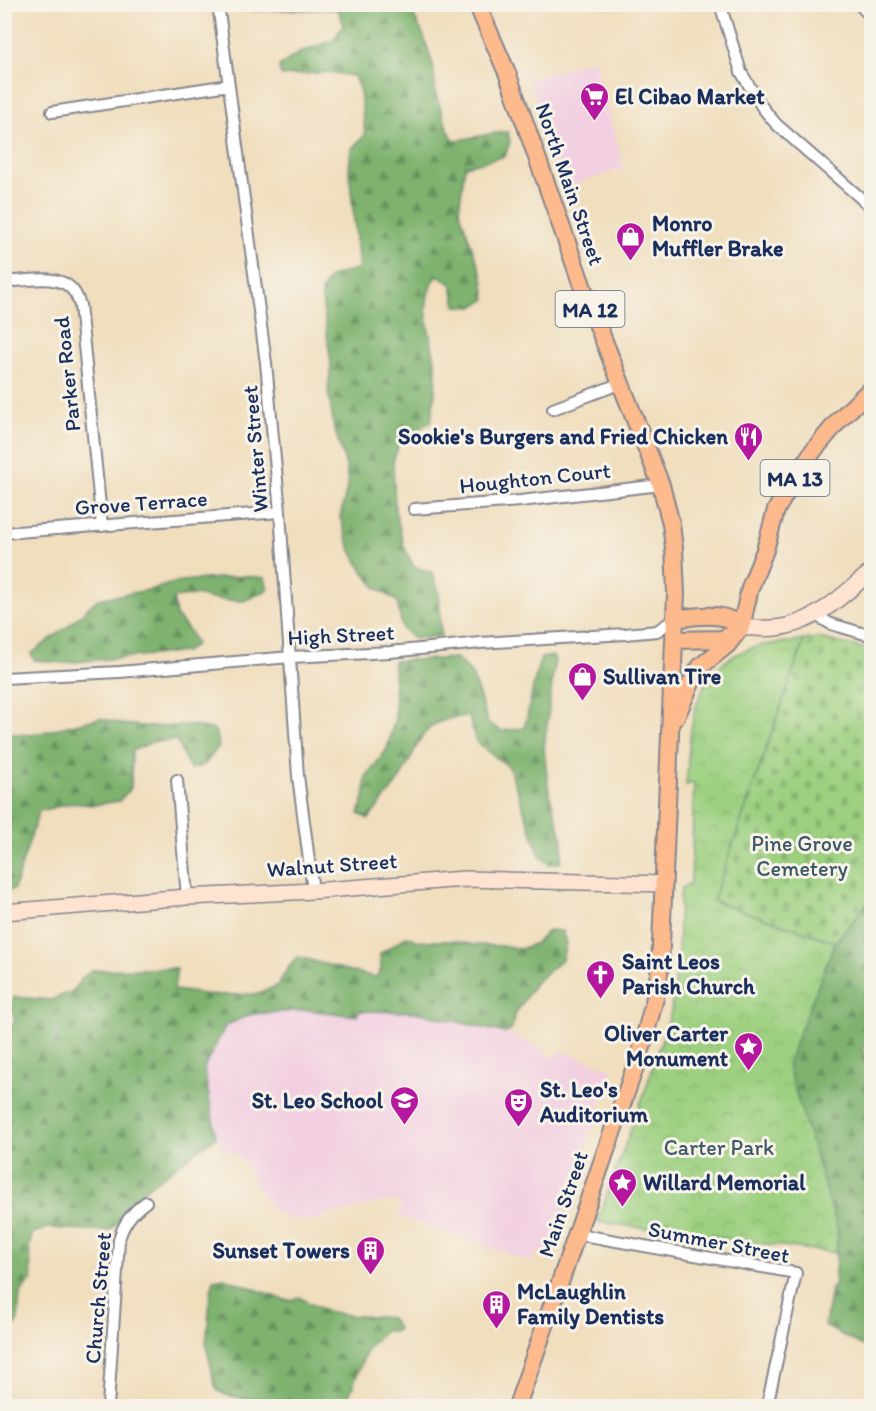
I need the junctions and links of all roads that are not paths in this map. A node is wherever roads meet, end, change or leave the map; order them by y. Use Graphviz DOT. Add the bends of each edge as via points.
graph roads {
  1 [pos="218,4"];
  2 [pos="477,4"];
  3 [pos="720,4"];
  4 [pos="859,4"];
  5 [pos="872,18"];
  6 [pos="229,85"];
  7 [pos="52,112"];
  8 [pos="872,208"];
  9 [pos="4,282"];
  10 [pos="619,384"];
  11 [pos="872,388"];
  12 [pos="553,409"];
  13 [pos="661,485"];
  14 [pos="414,509"];
  15 [pos="280,512"];
  16 [pos="102,526"];
  17 [pos="4,533"];
  18 [pos="872,571"];
  19 [pos="815,615"];
  20 [pos="676,618"];
  21 [pos="741,627"];
  22 [pos="657,631"];
  23 [pos="872,636"];
  24 [pos="675,640"];
  25 [pos="291,657"];
  26 [pos="4,678"];
  27 [pos="671,729"];
  28 [pos="177,780"];
  29 [pos="664,884"];
  30 [pos="313,891"];
  31 [pos="187,897"];
  32 [pos="4,912"];
  33 [pos="146,1202"];
  34 [pos="577,1234"];
  35 [pos="108,1407"];
  36 [pos="517,1407"];
  37 [pos="767,1407"];
  1 -- 6 [label="street, Winter Street"];
  2 -- 10 [label="main road, North Main Street / MA 12" via="508,75"];
  3 -- 8 [label="street" via="741,72 762,107 776,124"];
  4 -- 5 [label="street"];
  6 -- 7 [label="street"];
  6 -- 15 [label="street, Winter Street" via="266,363"];
  9 -- 16 [label="street, Parker Road" via="51,279 74,291 80,305"];
  10 -- 12 [label="street"];
  10 -- 13 [label="main road, North Main Street / MA 12"];
  11 -- 21 [label="main road, MA 13" via="813,451 776,510"];
  13 -- 14 [label="street, Houghton Court"];
  13 -- 20 [label="main road, North Main Street / MA 12" via="674,548"];
  15 -- 16 [label="street, Grove Terrace"];
  15 -- 25 [label="street, Winter Street"];
  16 -- 17 [label="street, Grove Terrace"];
  18 -- 19 [label="street"];
  19 -- 21 [label="street" via="786,627"];
  19 -- 23 [label="street"];
  20 -- 21 [label="main road" via="721,616"];
  20 -- 22 [label="street, High Street"];
  20 -- 24 [label="main road, North Main Street / MA 12"];
  21 -- 24 [label="main road" via="722,639"];
  21 -- 27 [label="main road" via="695,674"];
  22 -- 24 [label="street"];
  22 -- 25 [label="street, High Street"];
  24 -- 27 [label="main road, North Main Street / MA 12"];
  25 -- 26 [label="street, High Street"];
  25 -- 30 [label="street, Winter Street" via="298,776"];
  27 -- 29 [label="main road, Main Street / MA 12"];
  28 -- 31 [label="street"];
  29 -- 30 [label="street, Walnut Street" via="464,879"];
  29 -- 34 [label="main road, Main Street / MA 12" via="655,998 642,1047"];
  30 -- 31 [label="street, Walnut Street"];
  31 -- 32 [label="street, Walnut Street"];
  33 -- 35 [label="street, Church Street" via="129,1218 119,1239"];
  34 -- 36 [label="main road, Main Street / MA 12"];
  34 -- 37 [label="street, Summer Street" via="796,1273"];
}
